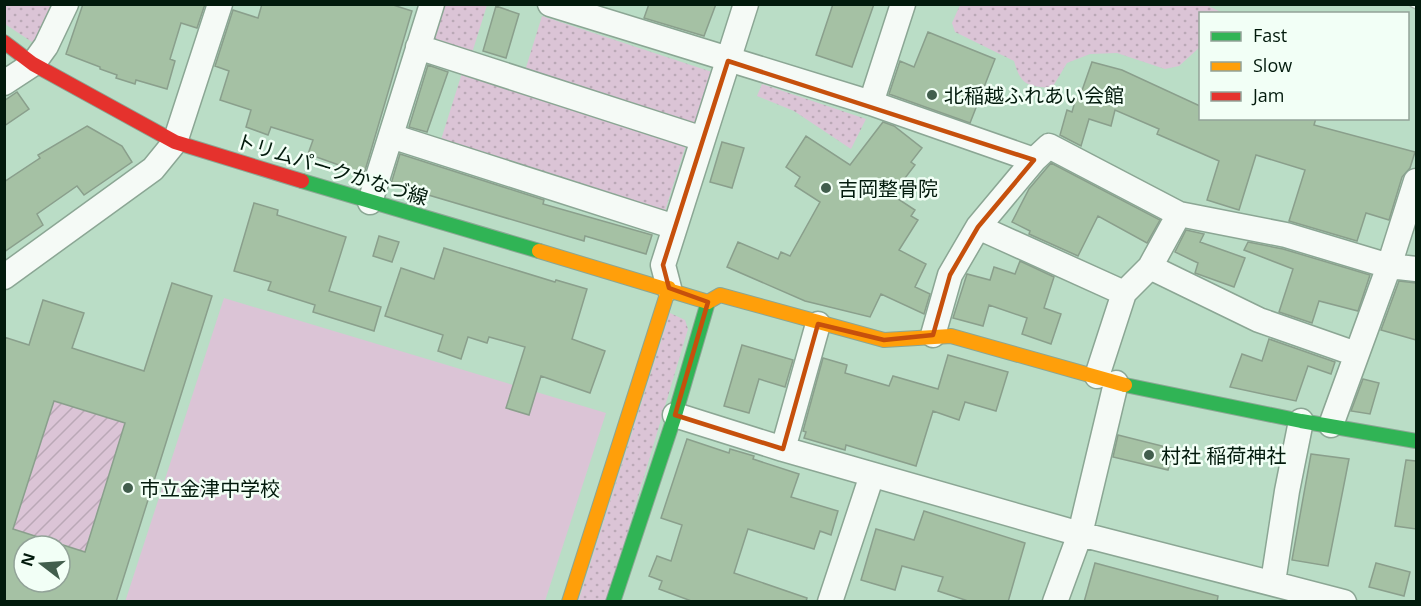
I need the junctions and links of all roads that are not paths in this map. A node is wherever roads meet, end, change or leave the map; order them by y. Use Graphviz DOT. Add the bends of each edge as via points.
graph roads {
  1 [pos="66,4"];
  2 [pos="219,4"];
  3 [pos="432,4"];
  4 [pos="550,4"];
  5 [pos="746,4"];
  6 [pos="903,4"];
  7 [pos="4,42"];
  8 [pos="418,47"];
  9 [pos="728,61"];
  10 [pos="33,64"];
  11 [pos="4,83"];
  12 [pos="871,103"];
  13 [pos="391,136"];
  14 [pos="703,139"];
  15 [pos="175,142"];
  16 [pos="1034,160"];
  17 [pos="1416,181"];
  18 [pos="370,202"];
  19 [pos="1179,214"];
  20 [pos="675,226"];
  21 [pos="978,227"];
  22 [pos="1389,266"];
  23 [pos="1150,267"];
  24 [pos="1416,269"];
  25 [pos="4,277"];
  26 [pos="669,288"];
  27 [pos="1124,293"];
  28 [pos="708,302"];
  29 [pos="818,324"];
  30 [pos="933,335"];
  31 [pos="1356,354"];
  32 [pos="1107,380"];
  33 [pos="675,415"];
  34 [pos="1301,421"];
  35 [pos="1331,425"];
  36 [pos="1416,441"];
  37 [pos="783,449"];
  38 [pos="872,475"];
  39 [pos="1080,534"];
  40 [pos="1273,582"];
  41 [pos="569,602"];
  42 [pos="613,602"];
  43 [pos="830,602"];
  44 [pos="1055,602"];
  45 [pos="1344,602"];
  1 -- 10 [label="street"];
  2 -- 15 [label="street"];
  3 -- 8 [label="street"];
  4 -- 9 [label="street"];
  5 -- 9 [label="street"];
  6 -- 12 [label="street"];
  7 -- 10 [label="main road, トリムパークかなづ線"];
  8 -- 13 [label="street"];
  8 -- 14 [label="street"];
  9 -- 12 [label="street"];
  9 -- 14 [label="street"];
  10 -- 11 [label="street"];
  10 -- 15 [label="main road, トリムパークかなづ線"];
  12 -- 16 [label="street"];
  13 -- 18 [label="street"];
  13 -- 20 [label="street"];
  14 -- 20 [label="street"];
  15 -- 18 [label="main road, トリムパークかなづ線"];
  15 -- 25 [label="street" via="153,169"];
  16 -- 19 [label="street" via="1049,146"];
  16 -- 21 [label="street"];
  17 -- 22 [label="street"];
  18 -- 26 [label="main road, トリムパークかなづ線"];
  19 -- 22 [label="street" via="1286,235"];
  19 -- 23 [label="street"];
  20 -- 26 [label="street" via="663,265"];
  21 -- 27 [label="street"];
  21 -- 30 [label="street" via="950,275"];
  22 -- 24 [label="street"];
  22 -- 31 [label="street"];
  23 -- 27 [label="street"];
  23 -- 31 [label="street" via="1258,320"];
  26 -- 28 [label="main road, トリムパークかなづ線"];
  26 -- 41 [label="main road"];
  27 -- 32 [label="street"];
  28 -- 29 [label="main road" via="720,296"];
  28 -- 33 [label="main road"];
  29 -- 30 [label="main road" via="884,340"];
  29 -- 37 [label="street"];
  30 -- 32 [label="main road" via="951,336"];
  31 -- 35 [label="street"];
  32 -- 34 [label="main road"];
  32 -- 39 [label="street"];
  33 -- 37 [label="street"];
  33 -- 42 [label="main road"];
  34 -- 35 [label="main road"];
  34 -- 40 [label="street"];
  35 -- 36 [label="main road"];
  37 -- 38 [label="street"];
  38 -- 39 [label="street"];
  38 -- 43 [label="street"];
  39 -- 40 [label="street"];
  39 -- 44 [label="street"];
  40 -- 45 [label="street"];
}
